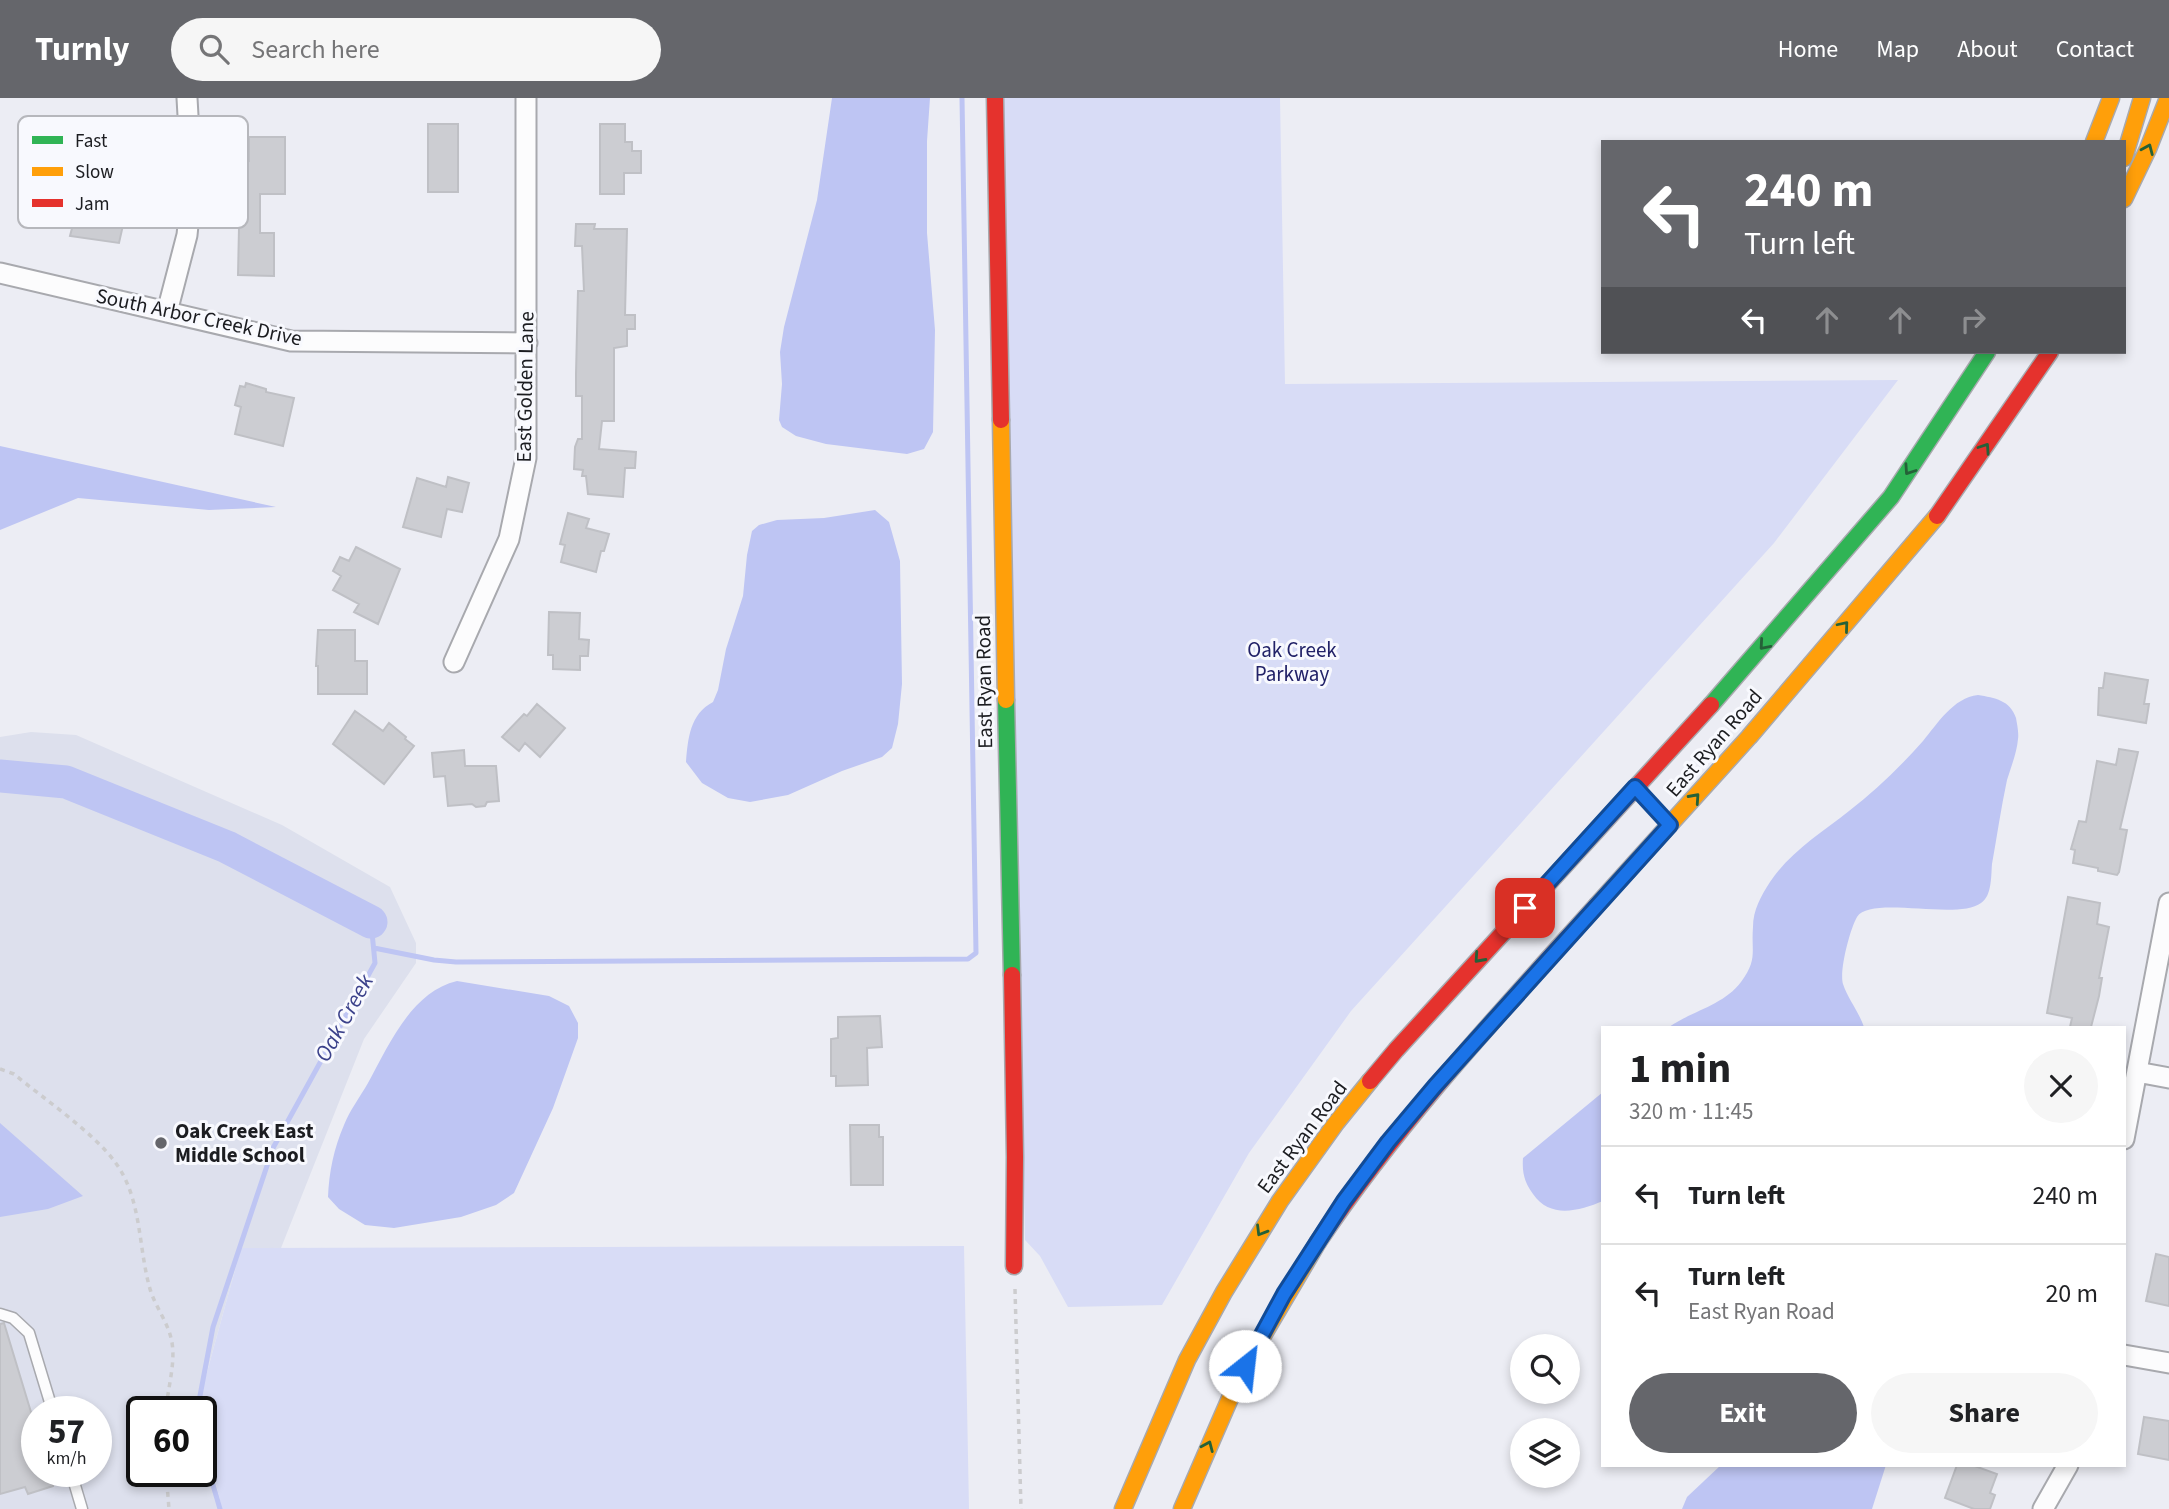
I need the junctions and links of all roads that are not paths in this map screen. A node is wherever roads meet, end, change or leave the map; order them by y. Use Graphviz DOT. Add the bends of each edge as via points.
graph roads {
  1 [pos="187,98"];
  2 [pos="526,98"];
  3 [pos="995,98"];
  4 [pos="2111,98"];
  5 [pos="2142,98"];
  6 [pos="2168,98"];
  7 [pos="188,116"];
  8 [pos="2095,140"];
  9 [pos="2126,151"];
  10 [pos="2126,195"];
  11 [pos="188,228"];
  12 [pos="0,273"];
  13 [pos="167,312"];
  14 [pos="527,343"];
  15 [pos="1986,354"];
  16 [pos="2049,354"];
  17 [pos="454,662"];
  18 [pos="1635,787"];
  19 [pos="1670,825"];
  20 [pos="2169,903"];
  21 [pos="2137,1072"];
  22 [pos="2169,1078"];
  23 [pos="2126,1129"];
  24 [pos="1014,1266"];
  25 [pos="0,1314"];
  26 [pos="2126,1355"];
  27 [pos="2169,1363"];
  28 [pos="48,1396"];
  29 [pos="2067,1467"];
  30 [pos="75,1487"];
  31 [pos="82,1509"];
  32 [pos="1122,1509"];
  33 [pos="1182,1509"];
  34 [pos="2043,1509"];
  1 -- 7 [label="street"];
  2 -- 14 [label="street, East Golden Lane"];
  3 -- 24 [label="main road, East Ryan Road"];
  4 -- 8 [label="main road"];
  5 -- 9 [label="main road"];
  10 -- 6 [label="main road, one-way"];
  11 -- 13 [label="street"];
  12 -- 13 [label="street, South Arbor Creek Drive"];
  13 -- 14 [label="street, South Arbor Creek Drive" via="291,341"];
  14 -- 17 [label="street, East Golden Lane" via="526,458 509,538"];
  15 -- 18 [label="main road, East Ryan Road, one-way" via="1891,496"];
  19 -- 16 [label="main road, East Ryan Road, one-way" via="1938,516"];
  18 -- 19 [label="lane"];
  18 -- 32 [label="main road, East Ryan Road, one-way" via="1396,1050 1280,1201 1187,1360"];
  33 -- 19 [label="main road, East Ryan Road, one-way" via="1232,1390 1284,1294 1344,1201 1435,1086"];
  20 -- 21 [label="street"];
  21 -- 22 [label="street"];
  21 -- 23 [label="street"];
  25 -- 28 [label="lane" via="13,1318 29,1333"];
  26 -- 27 [label="street"];
  29 -- 34 [label="street"];
  30 -- 31 [label="lane"];
}
